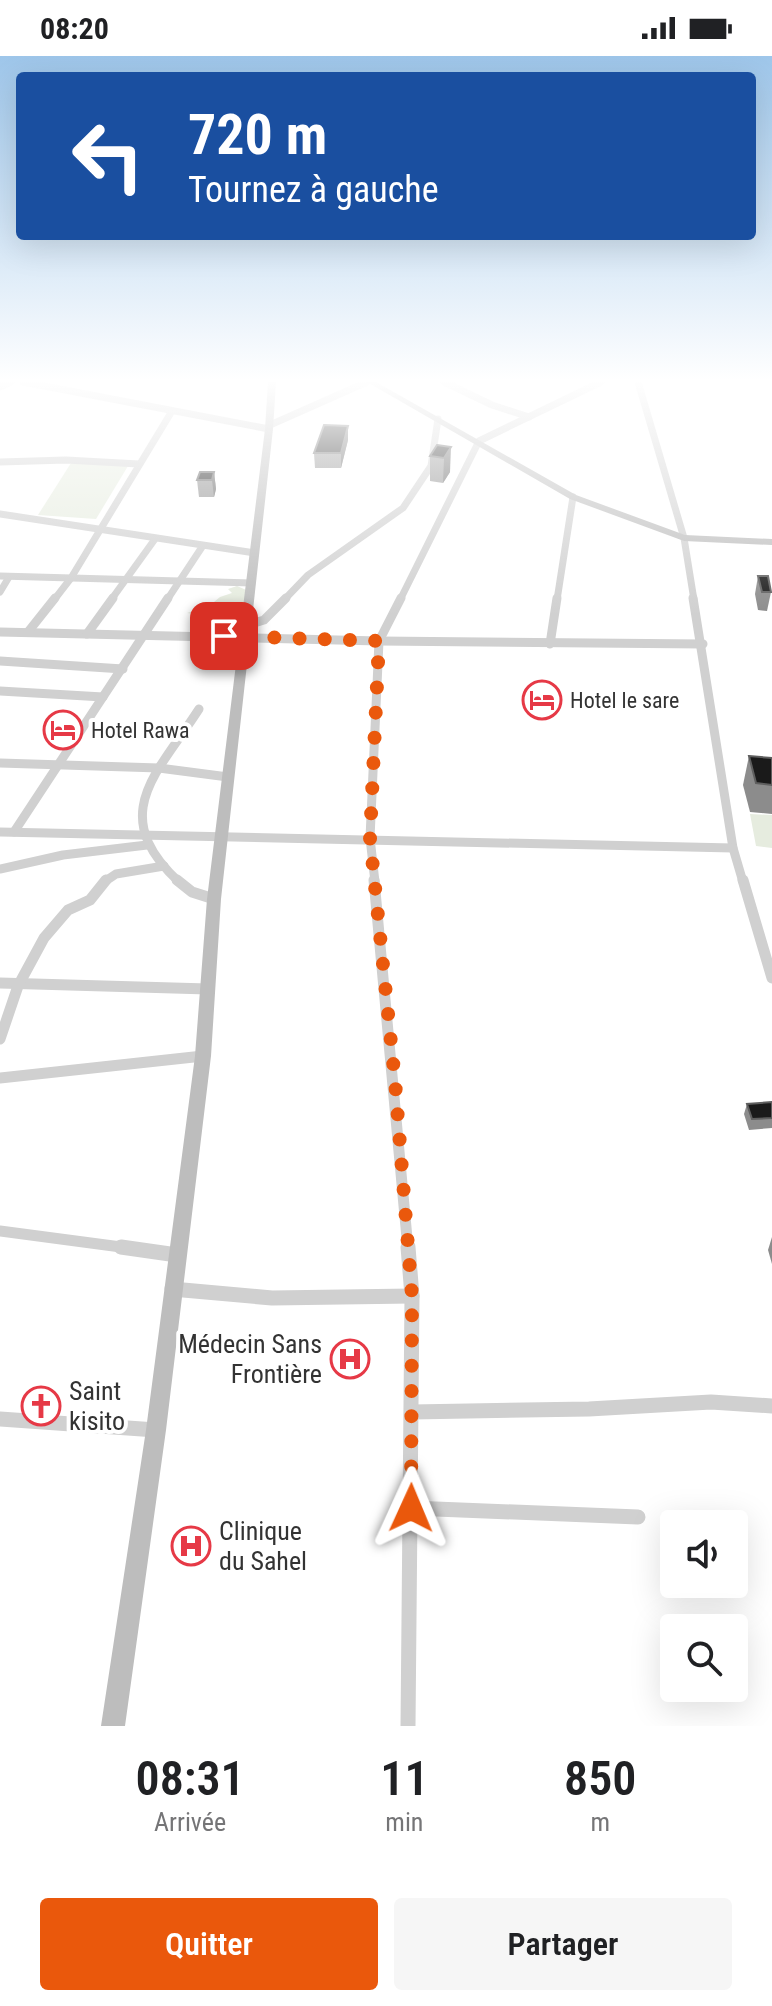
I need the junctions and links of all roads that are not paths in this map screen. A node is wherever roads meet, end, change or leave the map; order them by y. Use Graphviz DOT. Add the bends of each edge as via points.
graph roads {
  1 [pos="142,460"];
  2 [pos="266,460"];
  3 [pos="432,460"];
  4 [pos="470,460"];
  5 [pos="511,460"];
  6 [pos="661,460"];
  7 [pos="0,462"];
  8 [pos="139,464"];
  9 [pos="573,497"];
  10 [pos="0,514"];
  11 [pos="101,528"];
  12 [pos="684,538"];
  13 [pos="155,539"];
  14 [pos="772,542"];
  15 [pos="202,547"];
  16 [pos="255,553"];
  17 [pos="5,577"];
  18 [pos="71,578"];
  19 [pos="126,580"];
  20 [pos="178,581"];
  21 [pos="252,583"];
  22 [pos="0,592"];
  23 [pos="246,631"];
  24 [pos="3,632"];
  25 [pos="28,632"];
  26 [pos="87,634"];
  27 [pos="145,635"];
  28 [pos="0,640"];
  29 [pos="379,641"];
  30 [pos="550,644"];
  31 [pos="703,644"];
  32 [pos="0,661"];
  33 [pos="123,669"];
  34 [pos="0,691"];
  35 [pos="103,697"];
  36 [pos="199,709"];
  37 [pos="0,763"];
  38 [pos="58,764"];
  39 [pos="159,768"];
  40 [pos="228,777"];
  41 [pos="0,832"];
  42 [pos="14,832"];
  43 [pos="141,835"];
  44 [pos="221,837"];
  45 [pos="370,838"];
  46 [pos="147,845"];
  47 [pos="733,848"];
  48 [pos="164,866"];
  49 [pos="0,869"];
  50 [pos="214,899"];
  51 [pos="772,978"];
  52 [pos="0,983"];
  53 [pos="18,984"];
  54 [pos="208,989"];
  55 [pos="0,1039"];
  56 [pos="203,1056"];
  57 [pos="0,1078"];
  58 [pos="0,1231"];
  59 [pos="177,1255"];
  60 [pos="172,1289"];
  61 [pos="412,1296"];
  62 [pos="772,1406"];
  63 [pos="412,1412"];
  64 [pos="0,1419"];
  65 [pos="156,1430"];
  66 [pos="411,1508"];
  67 [pos="638,1517"];
  68 [pos="113,1726"];
  69 [pos="408,1726"];
  1 -- 8 [label="street"];
  2 -- 16 [label="street"];
  3 -- 23 [label="street" via="403,508 308,575"];
  4 -- 29 [label="street"];
  5 -- 9 [label="street"];
  6 -- 12 [label="street"];
  7 -- 8 [label="street"];
  8 -- 11 [label="street"];
  9 -- 12 [label="street"];
  9 -- 30 [label="street"];
  10 -- 11 [label="street"];
  11 -- 13 [label="street"];
  11 -- 18 [label="street"];
  12 -- 14 [label="street"];
  12 -- 31 [label="street"];
  13 -- 15 [label="street"];
  13 -- 19 [label="street"];
  15 -- 16 [label="street"];
  15 -- 20 [label="street"];
  16 -- 21 [label="street"];
  17 -- 18 [label="street"];
  17 -- 22 [label="street"];
  18 -- 19 [label="street"];
  18 -- 25 [label="street"];
  19 -- 20 [label="street"];
  19 -- 26 [label="street"];
  20 -- 21 [label="street"];
  20 -- 27 [label="street"];
  21 -- 23 [label="street"];
  23 -- 27 [label="street"];
  23 -- 29 [label="street"];
  23 -- 40 [label="street"];
  24 -- 25 [label="street"];
  24 -- 28 [label="street"];
  25 -- 26 [label="street"];
  26 -- 27 [label="street"];
  27 -- 33 [label="street"];
  29 -- 30 [label="street"];
  29 -- 45 [label="street"];
  30 -- 31 [label="street"];
  31 -- 47 [label="street"];
  32 -- 33 [label="street"];
  33 -- 35 [label="street"];
  34 -- 35 [label="street"];
  35 -- 38 [label="street"];
  36 -- 39 [label="street"];
  37 -- 38 [label="street"];
  38 -- 39 [label="street"];
  38 -- 42 [label="street"];
  39 -- 40 [label="street"];
  39 -- 43 [label="street" via="138,814"];
  40 -- 44 [label="street"];
  41 -- 42 [label="street"];
  42 -- 43 [label="street"];
  43 -- 44 [label="street"];
  43 -- 46 [label="street"];
  44 -- 45 [label="street"];
  44 -- 50 [label="street"];
  45 -- 47 [label="street"];
  45 -- 61 [label="street"];
  46 -- 48 [label="street"];
  46 -- 49 [label="street"];
  47 -- 51 [label="street"];
  48 -- 50 [label="street" via="194,895"];
  48 -- 53 [label="street" via="109,877 91,899 69,910 36,949"];
  50 -- 54 [label="street"];
  52 -- 53 [label="street"];
  53 -- 54 [label="street"];
  53 -- 55 [label="street"];
  54 -- 56 [label="street"];
  56 -- 57 [label="street"];
  56 -- 59 [label="street"];
  58 -- 59 [label="street"];
  59 -- 60 [label="street"];
  60 -- 61 [label="street" via="272,1298"];
  60 -- 65 [label="street"];
  61 -- 63 [label="street"];
  62 -- 63 [label="street" via="711,1402"];
  63 -- 66 [label="street"];
  64 -- 65 [label="street"];
  65 -- 68 [label="street"];
  66 -- 67 [label="street"];
  66 -- 69 [label="street"];
}
